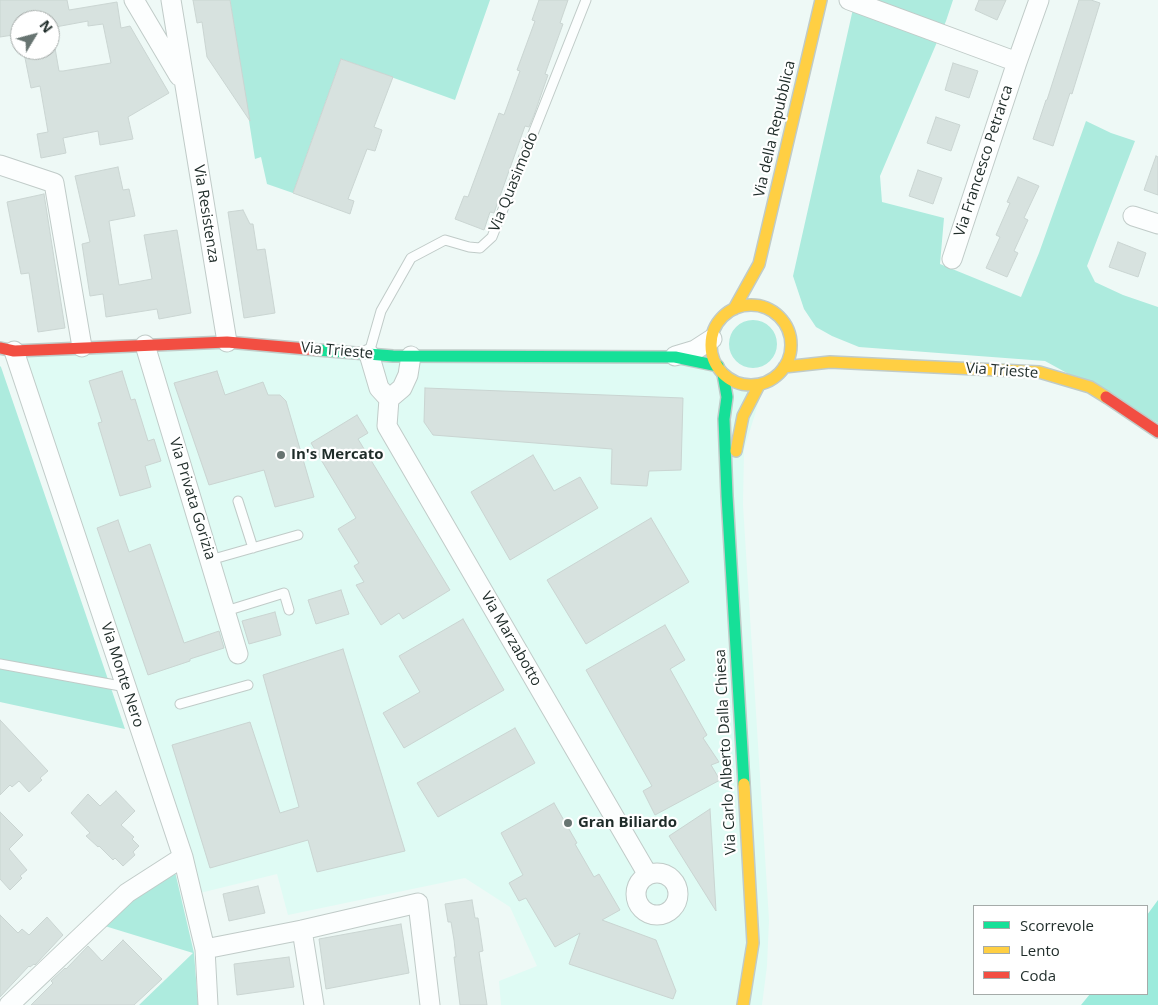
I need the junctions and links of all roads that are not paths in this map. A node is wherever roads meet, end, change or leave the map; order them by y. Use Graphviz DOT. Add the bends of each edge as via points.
graph roads {
  1 [pos="134,0"];
  2 [pos="166,0"];
  3 [pos="586,0"];
  4 [pos="821,0"];
  5 [pos="849,0"];
  6 [pos="1039,0"];
  7 [pos="173,9"];
  8 [pos="1017,62"];
  9 [pos="185,87"];
  10 [pos="0,165"];
  11 [pos="1133,216"];
  12 [pos="1158,224"];
  13 [pos="952,260"];
  14 [pos="759,264"];
  15 [pos="762,282"];
  16 [pos="734,309"];
  17 [pos="790,338"];
  18 [pos="712,339"];
  19 [pos="227,342"];
  20 [pos="145,345"];
  21 [pos="82,347"];
  22 [pos="7,350"];
  23 [pos="369,354"];
  24 [pos="411,356"];
  25 [pos="674,357"];
  26 [pos="830,362"];
  27 [pos="784,368"];
  28 [pos="720,370"];
  29 [pos="759,385"];
  30 [pos="389,399"];
  31 [pos="1158,432"];
  32 [pos="727,496"];
  33 [pos="238,501"];
  34 [pos="298,535"];
  35 [pos="253,548"];
  36 [pos="210,560"];
  37 [pos="289,610"];
  38 [pos="226,611"];
  39 [pos="238,654"];
  40 [pos="0,664"];
  41 [pos="248,685"];
  42 [pos="126,687"];
  43 [pos="180,704"];
  44 [pos="183,857"];
  45 [pos="648,875"];
  46 [pos="302,930"];
  47 [pos="205,949"];
  48 [pos="9,1005"];
  49 [pos="208,1005"];
  50 [pos="314,1005"];
  51 [pos="430,1005"];
  52 [pos="743,1005"];
  1 -- 9 [label="street, Via Resistenza"];
  2 -- 7 [label="street, Via Resistenza"];
  3 -- 23 [label="lane, Via Quasimodo" via="492,237 480,248 446,240 412,258 381,311"];
  4 -- 14 [label="street, Via della Repubblica"];
  5 -- 8 [label="street"];
  6 -- 8 [label="street, Via Francesco Petrarca"];
  7 -- 9 [label="street, Via Resistenza"];
  8 -- 13 [label="street, Via Francesco Petrarca"];
  9 -- 19 [label="street, Via Resistenza"];
  10 -- 21 [label="street" via="54,183"];
  11 -- 12 [label="street"];
  14 -- 15 [label="street, Via della Repubblica"];
  14 -- 16 [label="street, Via della Repubblica"];
  16 -- 17 [label="street" via="766,304 780,317"];
  16 -- 18 [label="street" via="722,317"];
  17 -- 26 [label="street, Via Trieste"];
  17 -- 27 [label="street" via="788,361"];
  18 -- 25 [label="street, Via Trieste" via="695,350"];
  18 -- 28 [label="street" via="714,360"];
  19 -- 20 [label="street, Via Trieste"];
  19 -- 23 [label="street, Via Trieste"];
  20 -- 21 [label="street, Via Trieste"];
  20 -- 36 [label="street, Via Privata Gorizia"];
  21 -- 22 [label="street, Via Trieste"];
  22 -- 42 [label="street, Via Monte Nero"];
  23 -- 24 [label="street, Via Trieste"];
  23 -- 30 [label="street" via="379,388"];
  24 -- 25 [label="street, Via Trieste"];
  24 -- 30 [label="street" via="402,388"];
  25 -- 28 [label="street, Via Trieste"];
  26 -- 27 [label="street, Via Trieste"];
  26 -- 31 [label="street, Via Trieste" via="1039,372 1090,387"];
  27 -- 29 [label="street" via="780,374"];
  28 -- 29 [label="street" via="736,382"];
  28 -- 32 [label="street, Via Carlo Alberto Dalla Chiesa" via="727,397 724,419"];
  29 -- 32 [label="street, Via Carlo Alberto Dalla Chiesa" via="743,416"];
  30 -- 45 [label="street, Via Marzabotto" via="387,426"];
  32 -- 52 [label="street, Via Carlo Alberto Dalla Chiesa" via="753,943"];
  33 -- 35 [label="lane"];
  34 -- 35 [label="lane"];
  35 -- 36 [label="lane"];
  36 -- 38 [label="street, Via Privata Gorizia"];
  37 -- 38 [label="lane" via="284,593"];
  38 -- 39 [label="street, Via Privata Gorizia"];
  40 -- 42 [label="lane"];
  41 -- 43 [label="lane"];
  42 -- 44 [label="street, Via Monte Nero"];
  44 -- 47 [label="street, Via Monte Nero"];
  44 -- 48 [label="street" via="127,893"];
  46 -- 47 [label="street"];
  46 -- 50 [label="street"];
  46 -- 51 [label="street" via="418,903"];
  47 -- 49 [label="street, Via Monte Nero"];
}
